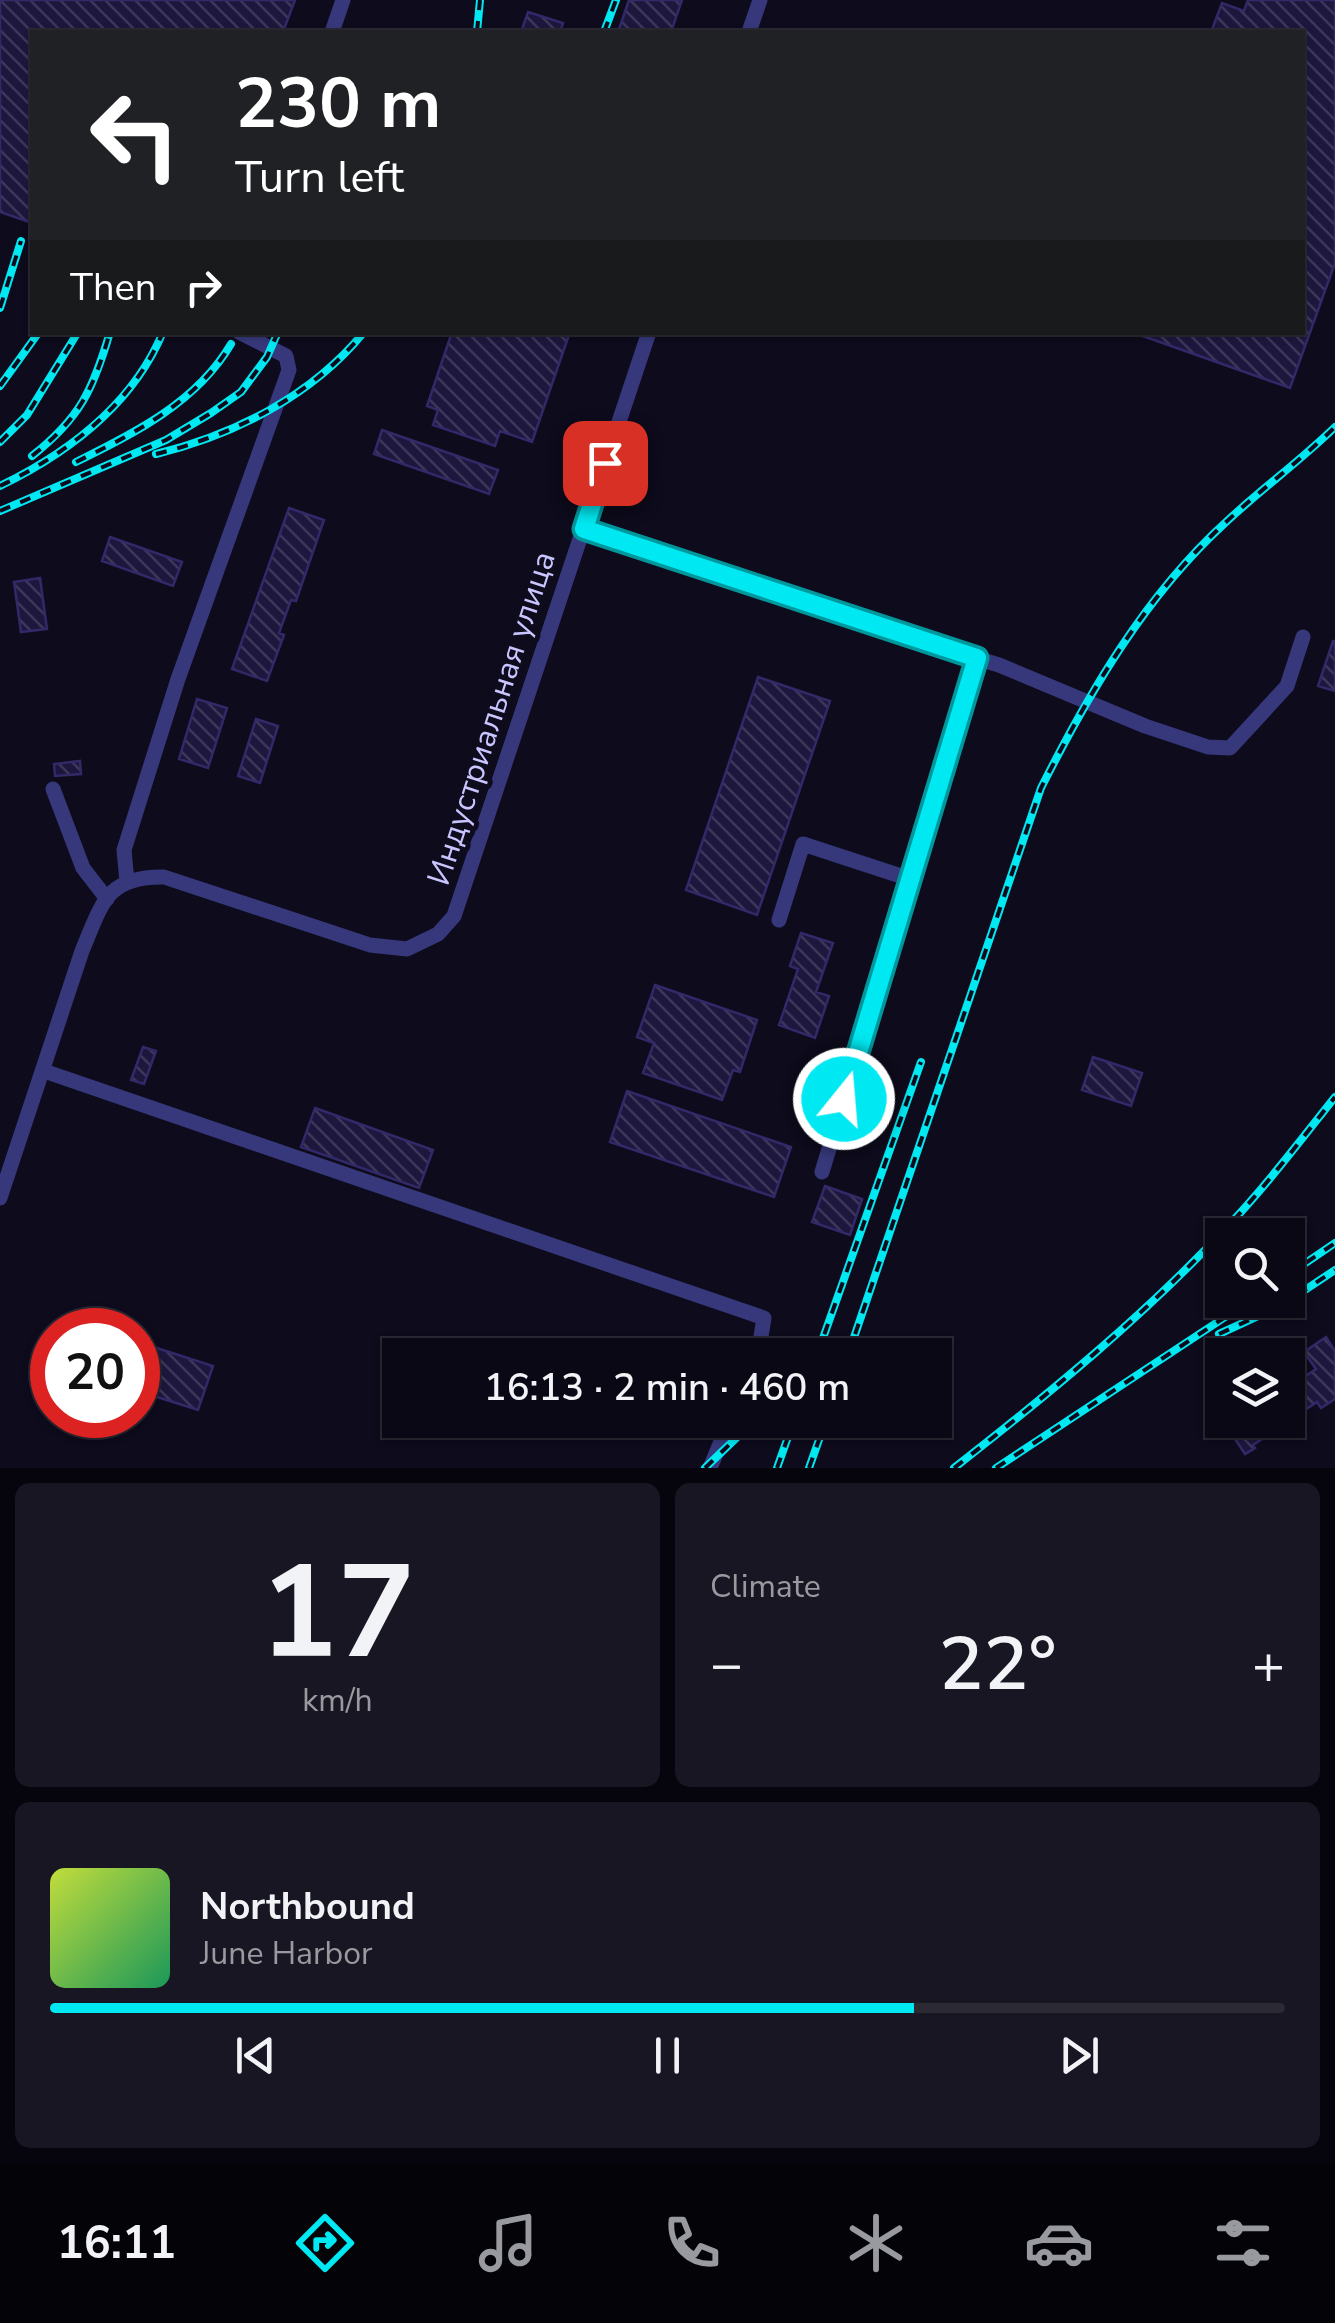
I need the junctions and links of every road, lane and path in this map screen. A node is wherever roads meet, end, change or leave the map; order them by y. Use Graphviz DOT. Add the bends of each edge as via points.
graph roads {
  1 [pos="343,0"];
  2 [pos="760,0"];
  3 [pos="333,30"];
  4 [pos="750,30"];
  5 [pos="245,335"];
  6 [pos="648,335"];
  7 [pos="584,529"];
  8 [pos="1303,636"];
  9 [pos="977,658"];
  10 [pos="53,789"];
  11 [pos="910,879"];
  12 [pos="127,882"];
  13 [pos="107,900"];
  14 [pos="779,920"];
  15 [pos="44,1072"];
  16 [pos="822,1172"];
  17 [pos="0,1198"];
  18 [pos="761,1338"];
  19 [pos="722,1438"];
  20 [pos="710,1468"];
  1 -- 3 [label="street"];
  2 -- 4 [label="street"];
  5 -- 12 [label="street" via="286,356 289,370 178,679 124,850"];
  6 -- 7 [label="street, Индустриальная улица"];
  7 -- 9 [label="street"];
  7 -- 12 [label="street, Индустриальная улица" via="454,916 438,934 407,949 370,945 164,878"];
  8 -- 9 [label="street" via="1287,686 1230,748 1145,726"];
  9 -- 11 [label="street"];
  10 -- 13 [label="street" via="83,868"];
  11 -- 14 [label="street" via="804,844"];
  11 -- 16 [label="street"];
  12 -- 13 [label="street"];
  13 -- 15 [label="street" via="82,951"];
  15 -- 17 [label="street"];
  15 -- 18 [label="street" via="764,1318"];
  19 -- 20 [label="street"];
}
